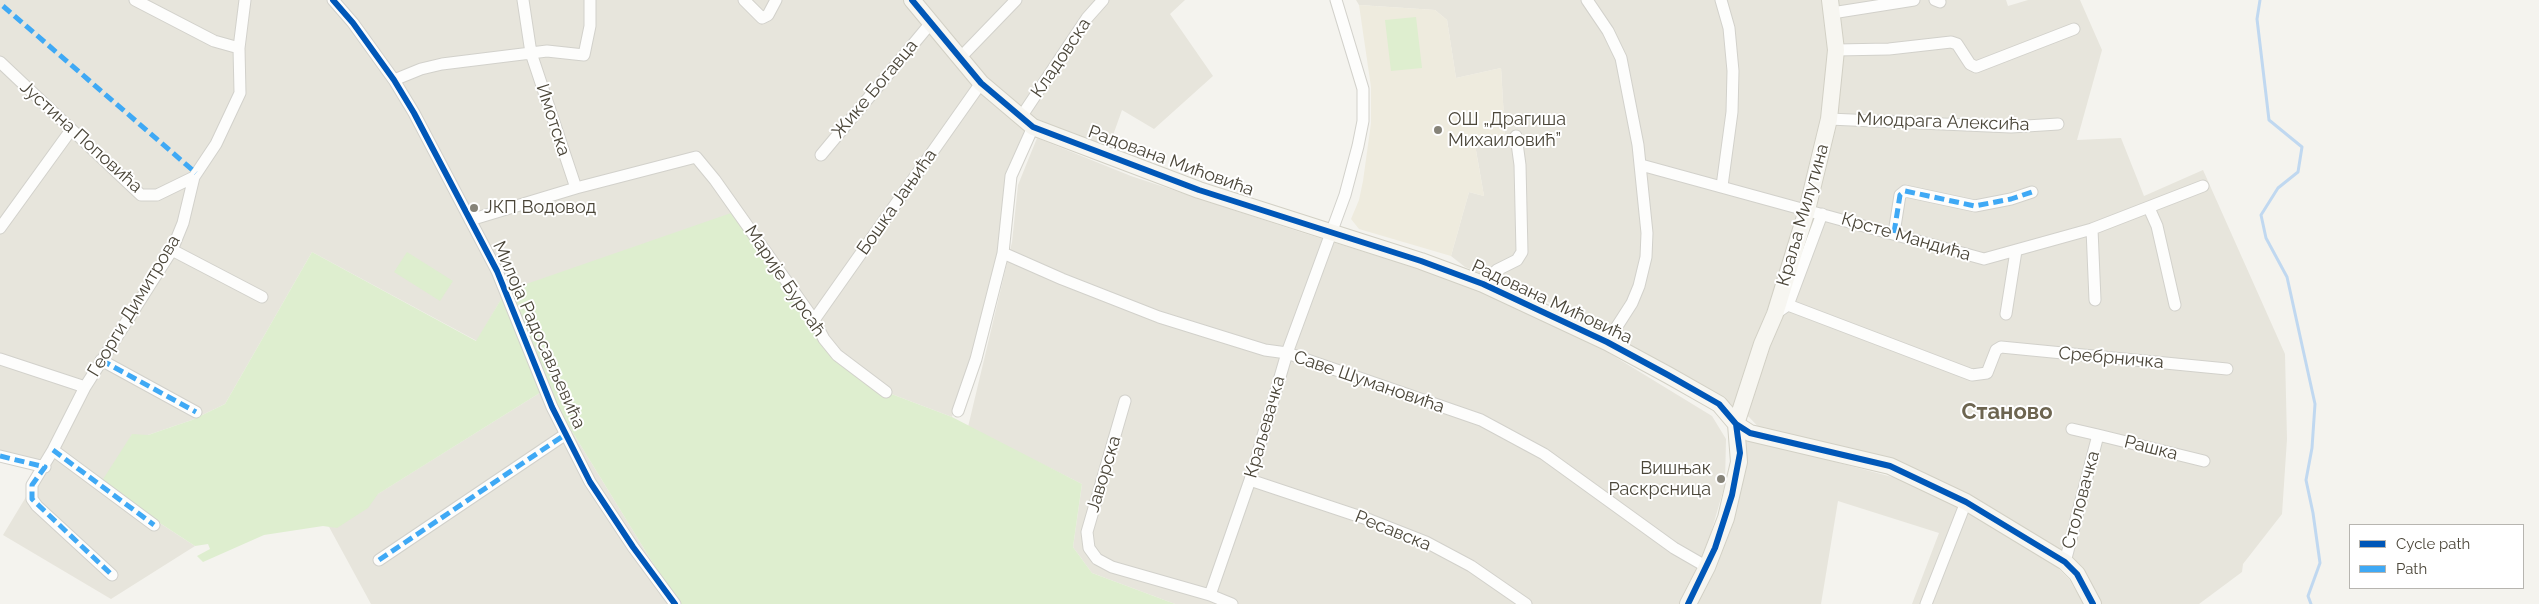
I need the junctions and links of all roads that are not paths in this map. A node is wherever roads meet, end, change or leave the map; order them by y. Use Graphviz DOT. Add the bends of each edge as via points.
graph roads {
  1 [pos="135,0"];
  2 [pos="245,0"];
  3 [pos="332,0"];
  4 [pos="523,0"];
  5 [pos="590,0"];
  6 [pos="744,0"];
  7 [pos="776,0"];
  8 [pos="912,0"];
  9 [pos="1016,0"];
  10 [pos="1103,0"];
  11 [pos="1336,0"];
  12 [pos="1587,0"];
  13 [pos="1721,0"];
  14 [pos="1914,0"];
  15 [pos="1831,6"];
  16 [pos="930,24"];
  17 [pos="2074,29"];
  18 [pos="239,48"];
  19 [pos="1836,50"];
  20 [pos="531,53"];
  21 [pos="959,59"];
  22 [pos="0,62"];
  23 [pos="394,80"];
  24 [pos="981,83"];
  25 [pos="1829,119"];
  26 [pos="1027,122"];
  27 [pos="2058,124"];
  28 [pos="71,130"];
  29 [pos="1516,136"];
  30 [pos="821,155"];
  31 [pos="1641,165"];
  32 [pos="194,177"];
  33 [pos="1722,186"];
  34 [pos="2203,186"];
  35 [pos="576,188"];
  36 [pos="2032,192"];
  37 [pos="2149,208"];
  38 [pos="1814,212"];
  39 [pos="470,220"];
  40 [pos="0,228"];
  41 [pos="2092,228"];
  42 [pos="1332,232"];
  43 [pos="1894,233"];
  44 [pos="172,250"];
  45 [pos="2016,251"];
  46 [pos="1003,253"];
  47 [pos="1483,284"];
  48 [pos="262,297"];
  49 [pos="2096,300"];
  50 [pos="2176,305"];
  51 [pos="1781,309"];
  52 [pos="2006,314"];
  53 [pos="814,320"];
  54 [pos="1607,342"];
  55 [pos="1287,353"];
  56 [pos="0,359"];
  57 [pos="101,360"];
  58 [pos="2227,369"];
  59 [pos="85,387"];
  60 [pos="886,392"];
  61 [pos="1125,401"];
  62 [pos="958,411"];
  63 [pos="196,412"];
  64 [pos="1736,424"];
  65 [pos="2072,429"];
  66 [pos="566,434"];
  67 [pos="2098,435"];
  68 [pos="54,450"];
  69 [pos="0,456"];
  70 [pos="2204,461"];
  71 [pos="45,467"];
  72 [pos="1250,480"];
  73 [pos="1966,502"];
  74 [pos="154,525"];
  75 [pos="379,560"];
  76 [pos="2065,562"];
  77 [pos="1707,567"];
  78 [pos="112,575"];
  79 [pos="1210,595"];
  80 [pos="675,604"];
  81 [pos="1232,604"];
  82 [pos="1526,604"];
  83 [pos="1688,604"];
  84 [pos="1926,604"];
  85 [pos="2094,604"];
  1 -- 18 [label="street" via="214,41"];
  2 -- 18 [label="street, Георги Димитрова"];
  3 -- 23 [label="street, Милоја Радосављевића"];
  4 -- 20 [label="street"];
  5 -- 20 [label="street" via="590,26 584,55"];
  6 -- 7 [label="street" via="762,18 768,15"];
  8 -- 16 [label="street, Радована Мићовића"];
  9 -- 21 [label="street"];
  10 -- 26 [label="street, Кладовска" via="1087,18"];
  11 -- 42 [label="street, Краљевачка" via="1363,89 1364,105 1346,195"];
  12 -- 31 [label="street" via="1621,58"];
  13 -- 33 [label="street" via="1729,28 1733,71 1732,112"];
  14 -- 15 [label="street"];
  15 -- 19 [label="street, Краља Милутина"];
  16 -- 21 [label="street, Радована Мићовића"];
  16 -- 30 [label="street, Жике Богавца"];
  17 -- 19 [label="street" via="1976,67 1951,42 1889,49"];
  18 -- 32 [label="street, Георги Димитрова" via="240,94 216,144"];
  19 -- 25 [label="street, Краља Милутина"];
  20 -- 23 [label="street" via="442,64"];
  20 -- 35 [label="street, Имотска"];
  21 -- 24 [label="street, Радована Мићовића"];
  22 -- 28 [label="street, Јустина Поповића"];
  23 -- 39 [label="street, Милоја Радосављевића"];
  24 -- 26 [label="street, Радована Мићовића"];
  24 -- 53 [label="street, Бошка Јањића"];
  25 -- 27 [label="street, Миодрага Алексића" via="2012,127"];
  25 -- 38 [label="street, Краља Милутина"];
  26 -- 42 [label="street, Радована Мићовића" via="1198,190"];
  26 -- 46 [label="street, Кладовска" via="1011,176"];
  28 -- 32 [label="street, Јустина Поповића" via="141,195 157,195"];
  28 -- 40 [label="street"];
  29 -- 47 [label="street" via="1522,252 1517,260 1497,270"];
  31 -- 33 [label="street, Крсте Мандића"];
  31 -- 54 [label="street" via="1646,257 1632,303"];
  32 -- 44 [label="street, Георги Димитрова" via="183,223"];
  33 -- 38 [label="street, Крсте Мандића"];
  34 -- 37 [label="street, Крсте Мандића"];
  35 -- 39 [label="street"];
  35 -- 53 [label="street, Марије Бурсаћ" via="696,158"];
  36 -- 43 [label="street" via="1975,206 1905,191 1900,195"];
  37 -- 41 [label="street, Крсте Мандића"];
  37 -- 50 [label="street" via="2157,226"];
  38 -- 43 [label="street, Крсте Мандића"];
  38 -- 51 [label="street, Краља Милутина"];
  39 -- 66 [label="street, Милоја Радосављевића" via="506,291"];
  41 -- 45 [label="street, Крсте Мандића"];
  41 -- 49 [label="street"];
  42 -- 47 [label="street, Радована Мићовића"];
  42 -- 55 [label="street, Краљевачка"];
  43 -- 45 [label="street, Крсте Мандића" via="1984,259"];
  44 -- 48 [label="street"];
  44 -- 57 [label="street, Георги Димитрова"];
  45 -- 52 [label="street"];
  46 -- 55 [label="street, Саве Шумановића" via="1159,316"];
  46 -- 62 [label="street, Кладовска" via="976,358"];
  47 -- 54 [label="street, Радована Мићовића"];
  51 -- 58 [label="street, Сребрничка" via="1972,375 1983,375 1989,371 1996,350 2001,347"];
  51 -- 64 [label="street, Краља Милутина" via="1762,344"];
  53 -- 60 [label="street, Марије Бурсаћ" via="837,355"];
  54 -- 64 [label="street, Радована Мићовића" via="1719,404"];
  55 -- 72 [label="street, Краљевачка"];
  55 -- 77 [label="street, Саве Шумановића" via="1481,420 1544,454 1674,548"];
  56 -- 59 [label="street"];
  57 -- 59 [label="street, Георги Димитрова"];
  57 -- 63 [label="street"];
  59 -- 68 [label="street, Георги Димитрова"];
  61 -- 79 [label="street, Јаворска" via="1087,532 1089,548 1097,559 1112,567"];
  64 -- 73 [label="street, Радована Мићовића" via="1761,437 1890,466"];
  64 -- 77 [label="street" via="1740,453 1736,480 1726,518"];
  65 -- 67 [label="street, Столовачка"];
  66 -- 75 [label="street, Милоја Радосављевића"];
  66 -- 80 [label="street, Милоја Радосављевића" via="590,482"];
  67 -- 70 [label="street, Рашка"];
  67 -- 76 [label="street, Столовачка"];
  68 -- 71 [label="street, Георги Димитрова"];
  68 -- 74 [label="street"];
  69 -- 71 [label="street"];
  71 -- 78 [label="street, Георги Димитрова" via="32,484 32,499"];
  72 -- 79 [label="street, Краљевачка"];
  72 -- 82 [label="street, Ресавска" via="1426,542 1471,566"];
  73 -- 76 [label="street, Радована Мићовића"];
  73 -- 84 [label="street"];
  76 -- 85 [label="street, Радована Мићовића" via="2077,574"];
  77 -- 83 [label="street"];
  79 -- 81 [label="street"];
}
